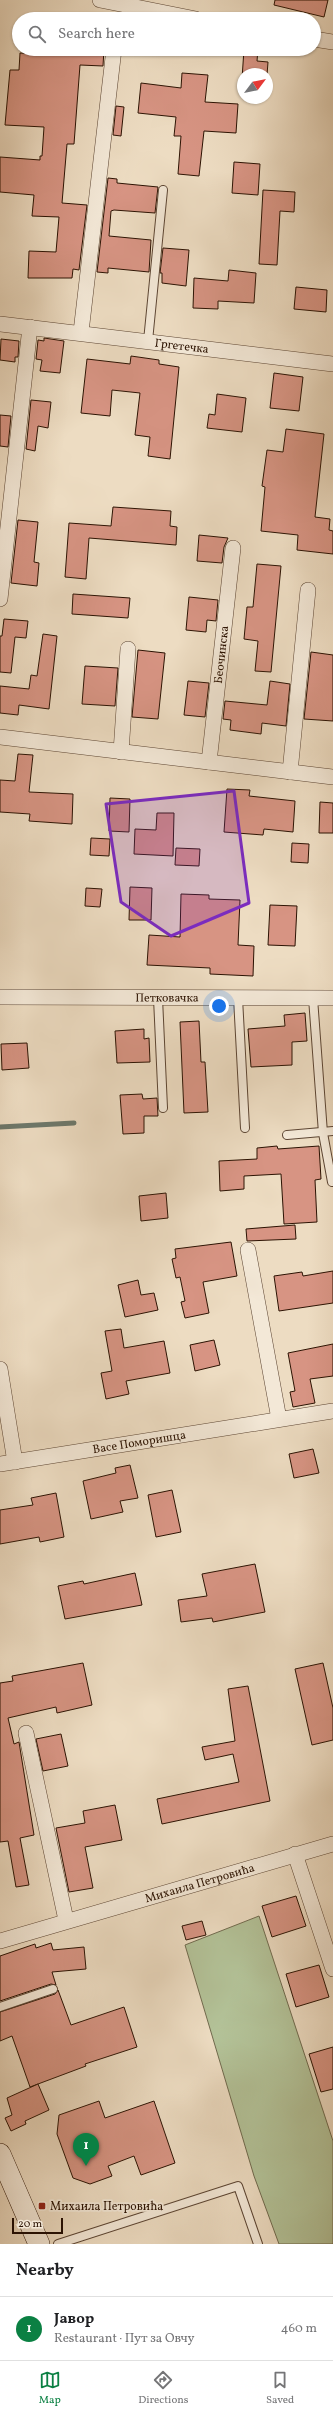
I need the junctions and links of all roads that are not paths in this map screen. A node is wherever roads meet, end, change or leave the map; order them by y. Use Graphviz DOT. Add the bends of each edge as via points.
graph roads {
  1 [pos="100,0"];
  2 [pos="119,12"];
  3 [pos="321,40"];
  4 [pos="333,42"];
  5 [pos="113,56"];
  6 [pos="163,190"];
  7 [pos="0,324"];
  8 [pos="30,327"];
  9 [pos="81,332"];
  10 [pos="148,341"];
  11 [pos="333,364"];
  12 [pos="233,548"];
  13 [pos="308,590"];
  14 [pos="0,599"];
  15 [pos="128,649"];
  16 [pos="0,738"];
  17 [pos="120,752"];
  18 [pos="209,762"];
  19 [pos="290,772"];
  20 [pos="333,777"];
  21 [pos="0,998"];
  22 [pos="158,998"];
  23 [pos="238,998"];
  24 [pos="313,998"];
  25 [pos="333,998"];
  26 [pos="163,1108"];
  27 [pos="245,1128"];
  28 [pos="333,1131"];
  29 [pos="323,1133"];
  30 [pos="286,1135"];
  31 [pos="332,1182"];
  32 [pos="248,1250"];
  33 [pos="0,1370"];
  34 [pos="333,1411"];
  35 [pos="279,1420"];
  36 [pos="15,1462"];
  37 [pos="0,1464"];
  38 [pos="26,1733"];
  39 [pos="333,1844"];
  40 [pos="295,1854"];
  41 [pos="66,1920"];
  42 [pos="0,1940"];
  43 [pos="333,1969"];
  44 [pos="53,1989"];
  45 [pos="0,2007"];
  46 [pos="0,2154"];
  47 [pos="39,2244"];
  48 [pos="58,2244"];
  49 [pos="258,2244"];
  1 -- 2 [label="street"];
  3 -- 4 [label="street"];
  5 -- 9 [label="street"];
  6 -- 10 [label="lane"];
  7 -- 8 [label="street, Гргетечка"];
  8 -- 9 [label="street, Гргетечка"];
  8 -- 14 [label="street"];
  9 -- 10 [label="street, Гргетечка"];
  10 -- 11 [label="street, Гргетечка"];
  12 -- 18 [label="street, Беочинска"];
  13 -- 19 [label="street"];
  15 -- 17 [label="street"];
  16 -- 17 [label="street"];
  17 -- 18 [label="street"];
  18 -- 19 [label="street"];
  19 -- 20 [label="street"];
  21 -- 22 [label="street, Петковачка"];
  22 -- 23 [label="street, Петковачка"];
  22 -- 26 [label="lane"];
  23 -- 24 [label="street, Петковачка"];
  23 -- 27 [label="lane"];
  24 -- 25 [label="street, Петковачка"];
  24 -- 29 [label="lane"];
  28 -- 29 [label="lane"];
  29 -- 30 [label="lane"];
  29 -- 31 [label="lane"];
  32 -- 35 [label="street"];
  33 -- 36 [label="street"];
  34 -- 35 [label="street, Васе Поморишца"];
  35 -- 36 [label="street, Васе Поморишца"];
  36 -- 37 [label="street, Васе Поморишца"];
  38 -- 41 [label="street"];
  39 -- 40 [label="street, Михаила Петровића"];
  40 -- 41 [label="street, Михаила Петровића"];
  40 -- 43 [label="street"];
  41 -- 42 [label="street, Михаила Петровића"];
  44 -- 45 [label="lane"];
  46 -- 47 [label="street"];
  48 -- 49 [label="lane" via="238,2186"];
}
